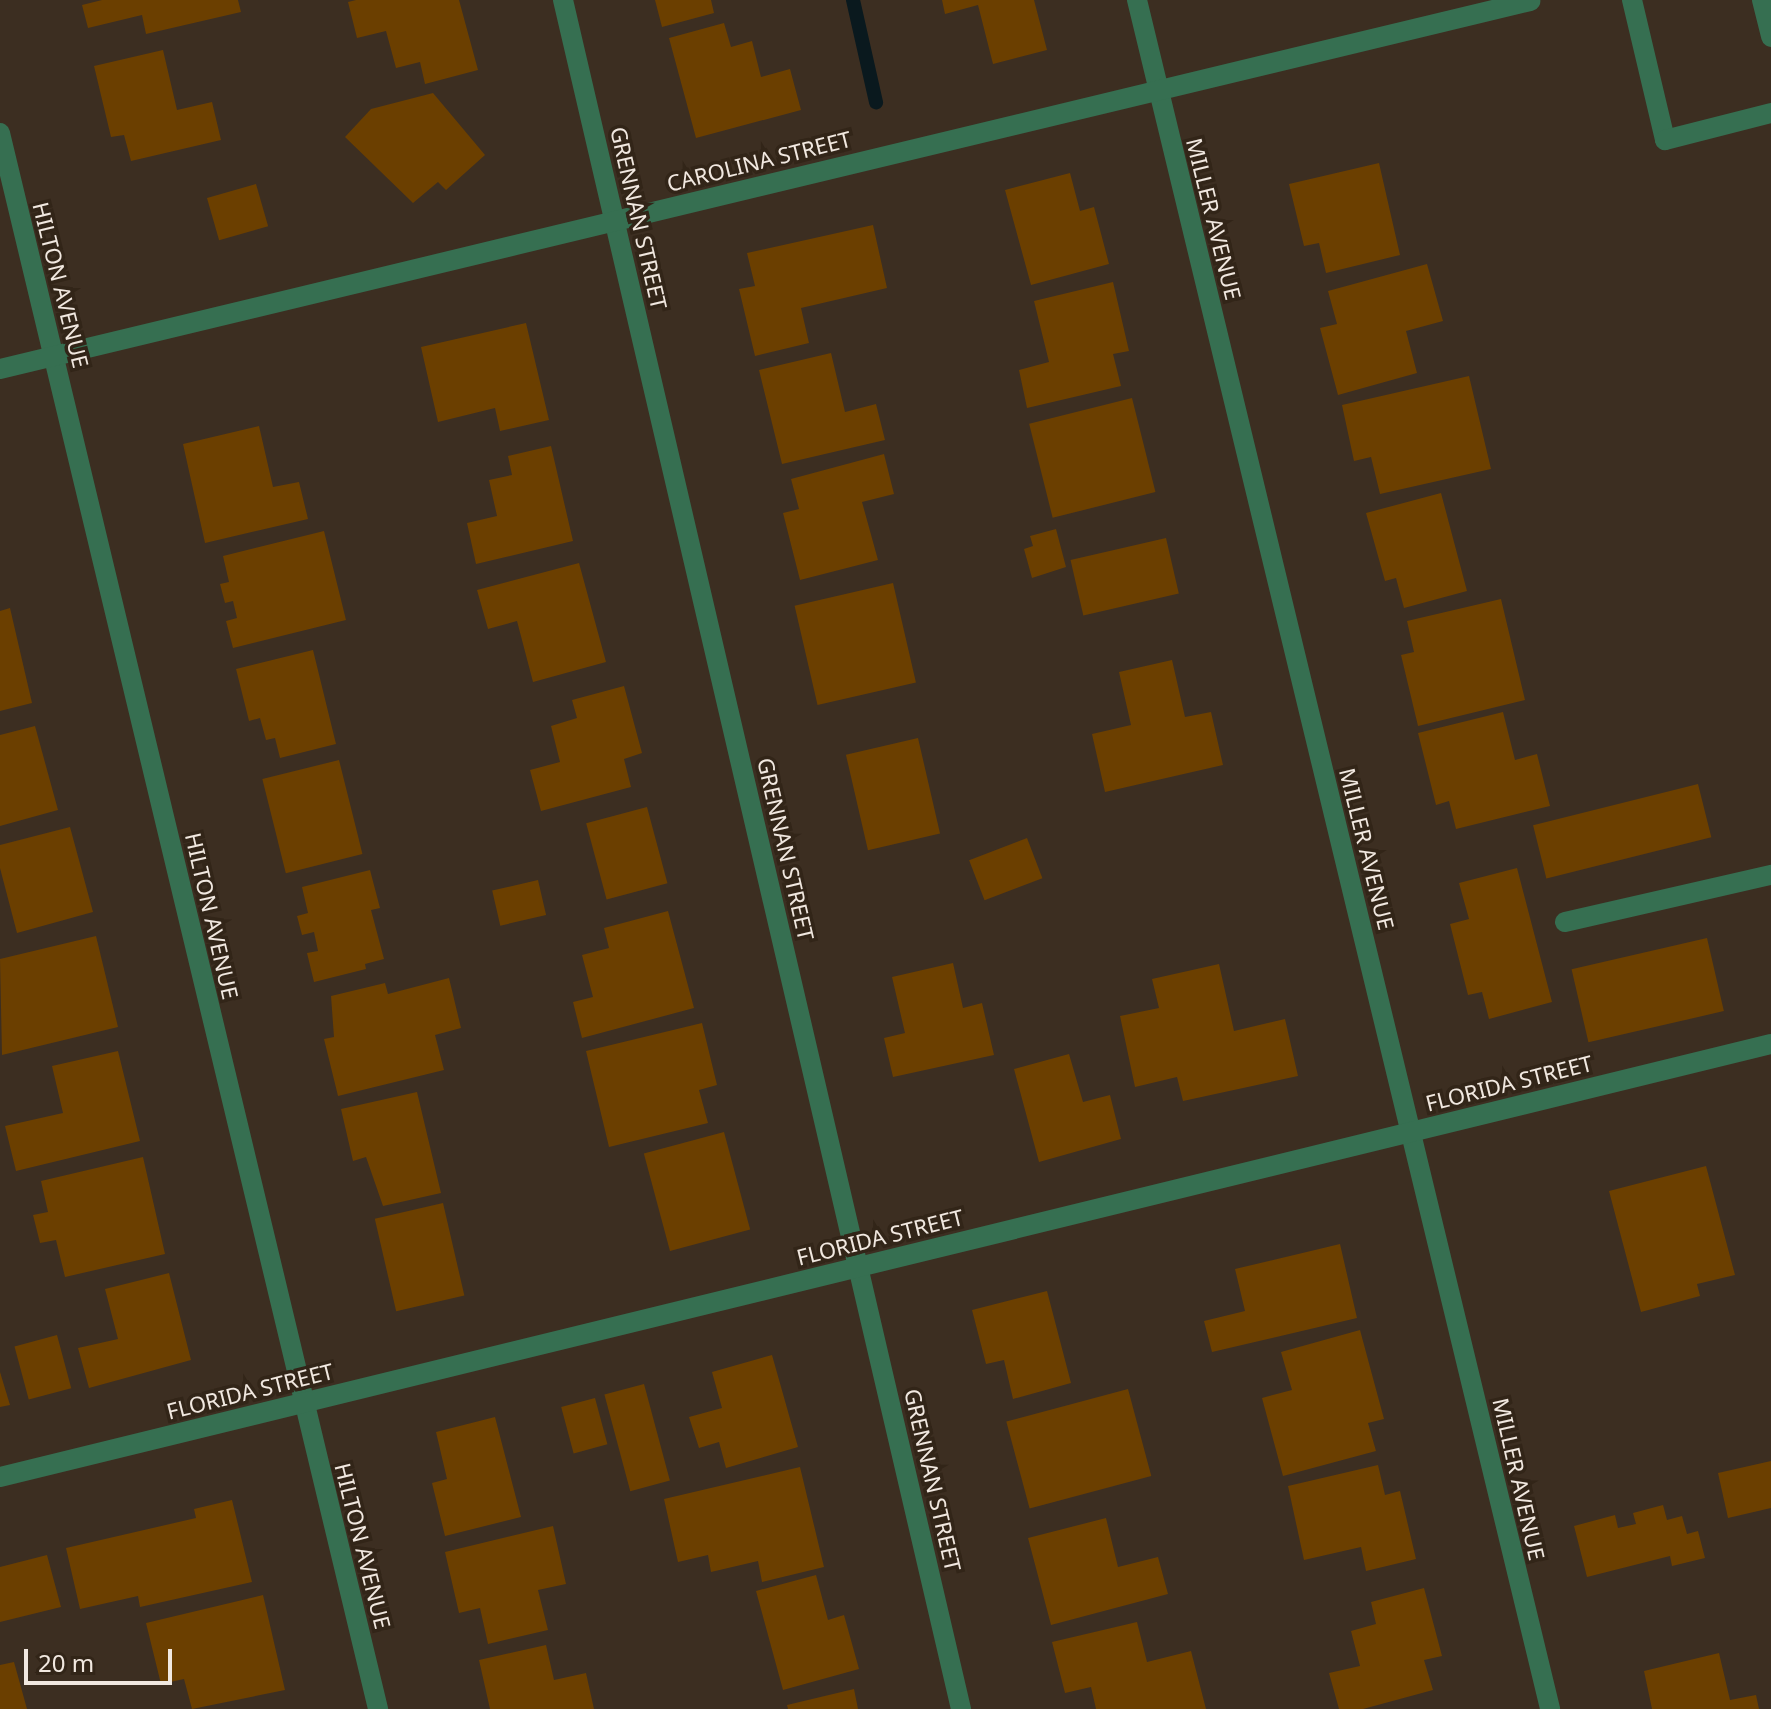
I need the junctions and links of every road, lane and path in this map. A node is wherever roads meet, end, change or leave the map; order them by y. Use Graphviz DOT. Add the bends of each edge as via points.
graph roads {
  1 [pos="563,0"];
  2 [pos="1137,0"];
  3 [pos="1632,0"];
  4 [pos="1762,0"];
  5 [pos="1530,1"];
  6 [pos="1771,37"];
  7 [pos="1158,91"];
  8 [pos="1771,113"];
  9 [pos="0,133"];
  10 [pos="615,221"];
  11 [pos="54,356"];
  12 [pos="0,369"];
  13 [pos="1771,875"];
  14 [pos="1565,922"];
  15 [pos="1771,1044"];
  16 [pos="1411,1132"];
  17 [pos="859,1267"];
  18 [pos="303,1403"];
  19 [pos="0,1477"];
  20 [pos="378,1709"];
  21 [pos="961,1709"];
  22 [pos="1550,1709"];
  1 -- 10 [label="street, GRENNAN STREET"];
  2 -- 7 [label="street, MILLER AVENUE"];
  3 -- 8 [label="street" via="1665,140"];
  4 -- 6 [label="street"];
  5 -- 7 [label="street, CAROLINA STREET"];
  7 -- 10 [label="street, CAROLINA STREET"];
  7 -- 16 [label="street, MILLER AVENUE"];
  9 -- 11 [label="street, HILTON AVENUE"];
  10 -- 11 [label="street, CAROLINA STREET"];
  10 -- 17 [label="street, GRENNAN STREET"];
  11 -- 12 [label="street, CAROLINA STREET"];
  11 -- 18 [label="street, HILTON AVENUE"];
  13 -- 14 [label="street"];
  15 -- 16 [label="street, FLORIDA STREET"];
  16 -- 17 [label="street, FLORIDA STREET"];
  16 -- 22 [label="street, MILLER AVENUE"];
  17 -- 18 [label="street, FLORIDA STREET"];
  17 -- 21 [label="street, GRENNAN STREET"];
  18 -- 19 [label="street, FLORIDA STREET"];
  18 -- 20 [label="street, HILTON AVENUE"];
}
